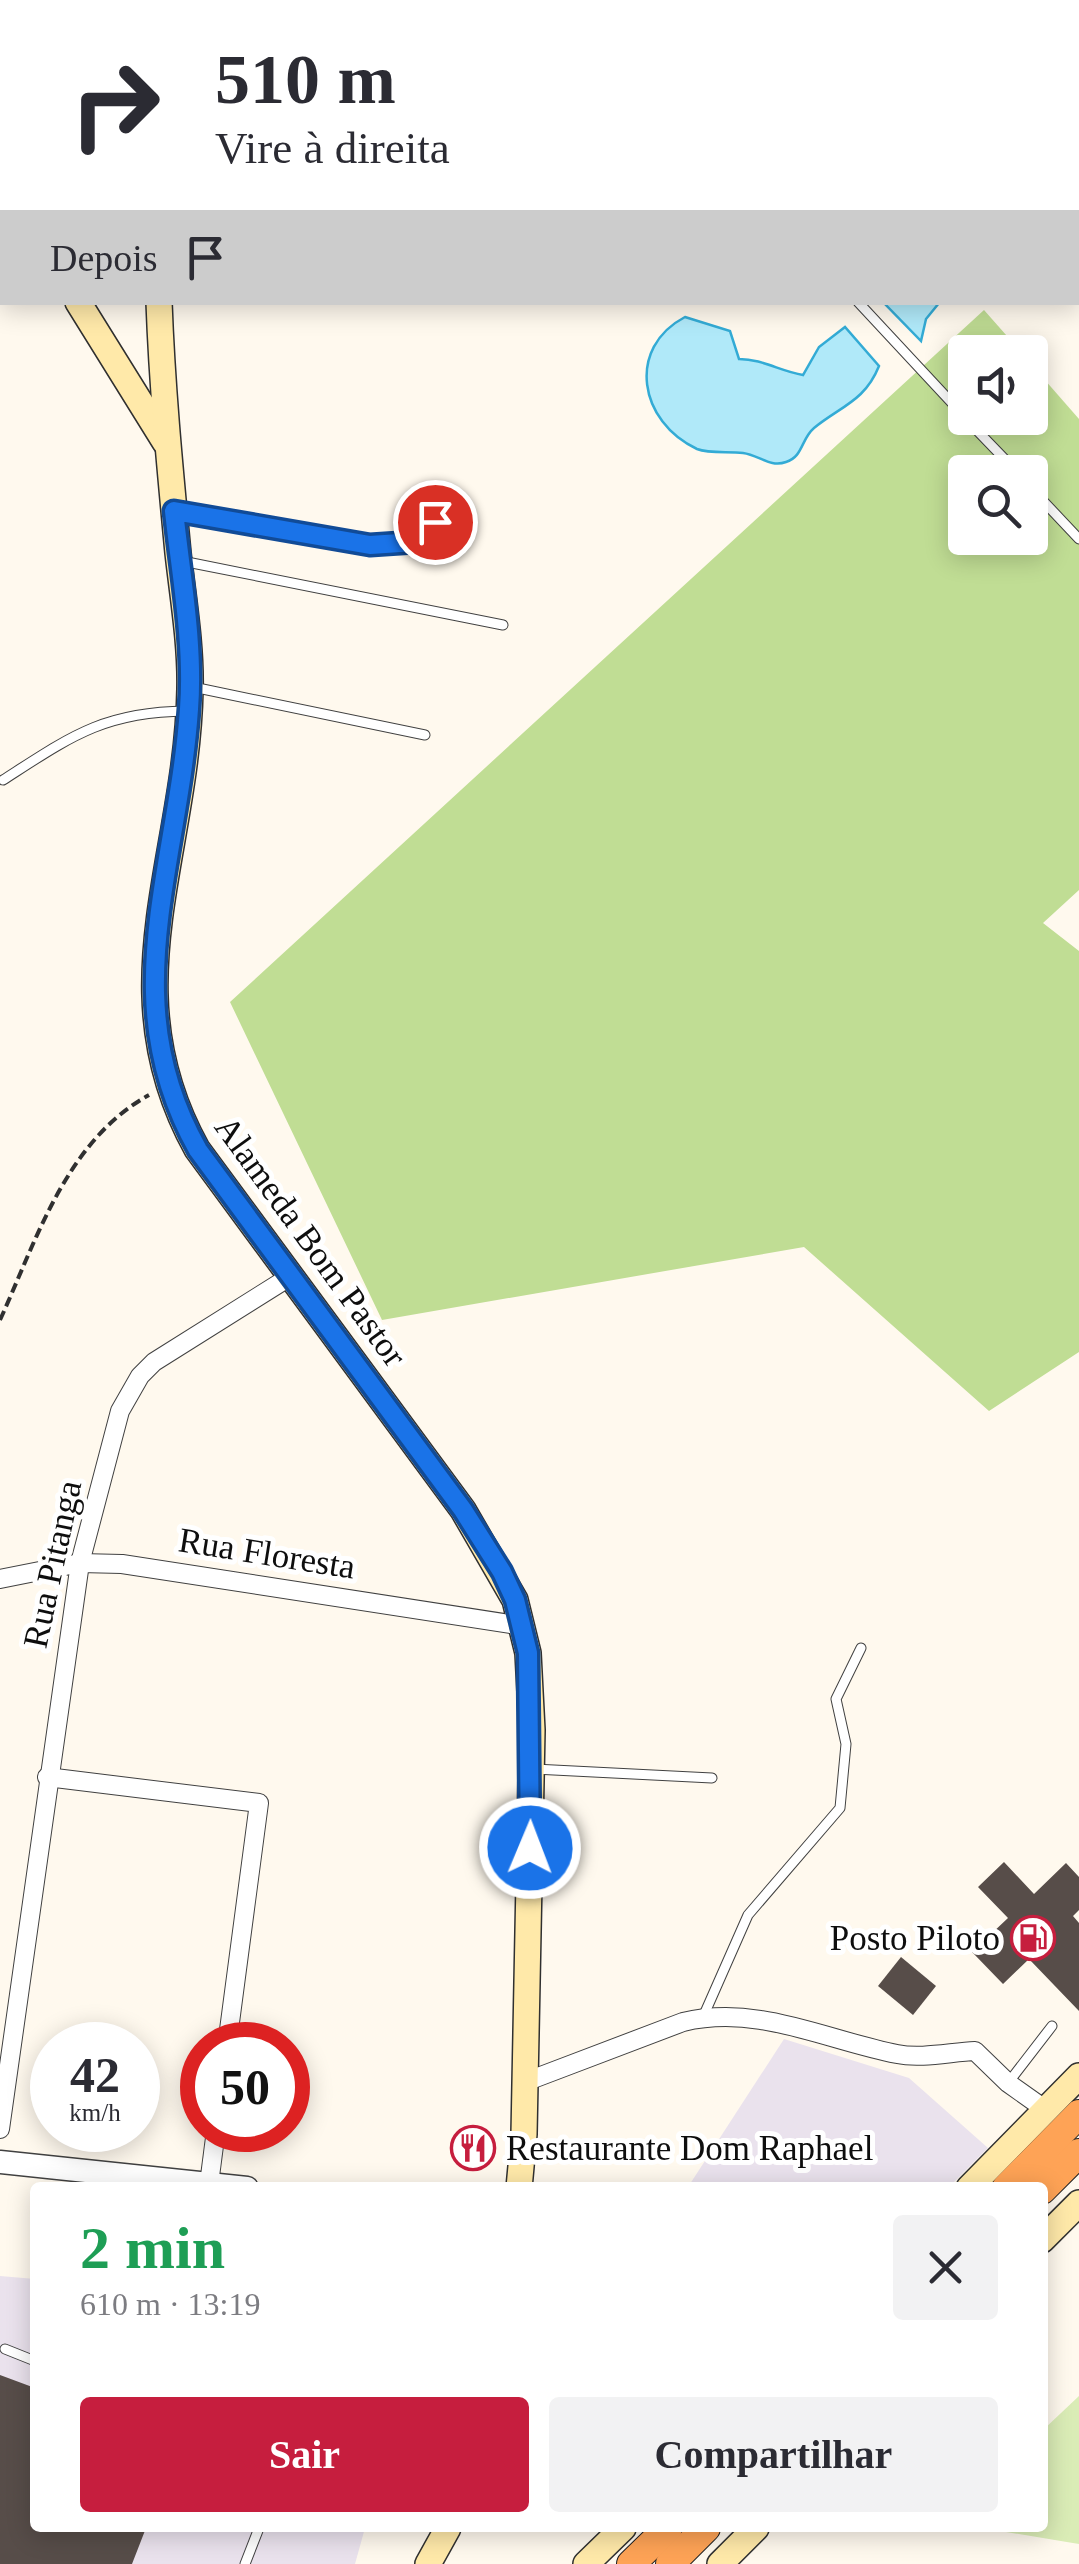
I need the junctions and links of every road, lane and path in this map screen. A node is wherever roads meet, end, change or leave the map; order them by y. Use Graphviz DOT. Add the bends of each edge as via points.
graph roads {
  1 [pos="80,305"];
  2 [pos="159,305"];
  3 [pos="861,305"];
  4 [pos="948,399"];
  5 [pos="982,435"];
  6 [pos="167,445"];
  7 [pos="1001,455"];
  8 [pos="1048,506"];
  9 [pos="174,511"];
  10 [pos="435,522"];
  11 [pos="1079,539"];
  12 [pos="179,561"];
  13 [pos="503,626"];
  14 [pos="190,699"];
  15 [pos="424,735"];
  16 [pos="3,780"];
  17 [pos="166,1085"];
  18 [pos="290,1276"];
  19 [pos="0,1320"];
  20 [pos="80,1563"];
  21 [pos="0,1579"];
  22 [pos="523,1626"];
  23 [pos="861,1648"];
  24 [pos="531,1769"];
  25 [pos="47,1777"];
  26 [pos="712,1778"];
  27 [pos="703,2017"];
  28 [pos="230,2022"];
  29 [pos="1052,2026"];
  30 [pos="1079,2076"];
  31 [pos="526,2082"];
  32 [pos="1008,2083"];
  33 [pos="1046,2110"];
  34 [pos="1079,2114"];
  35 [pos="0,2129"];
  36 [pos="213,2152"];
  37 [pos="1079,2153"];
  38 [pos="0,2162"];
  39 [pos="190,2182"];
  40 [pos="209,2182"];
  41 [pos="519,2182"];
  42 [pos="975,2182"];
  43 [pos="1012,2182"];
  44 [pos="1048,2184"];
  45 [pos="1079,2203"];
  46 [pos="1048,2234"];
  47 [pos="5,2348"];
  48 [pos="30,2358"];
  49 [pos="258,2532"];
  50 [pos="448,2532"];
  51 [pos="450,2532"];
  52 [pos="619,2532"];
  53 [pos="664,2532"];
  54 [pos="702,2532"];
  55 [pos="752,2532"];
  56 [pos="246,2564"];
  57 [pos="428,2564"];
  58 [pos="453,2564"];
  59 [pos="586,2564"];
  60 [pos="632,2564"];
  61 [pos="670,2564"];
  62 [pos="720,2564"];
  1 -- 6 [label="main road"];
  2 -- 6 [label="main road, Alameda Bom Pastor"];
  3 -- 4 [label="lane"];
  5 -- 7 [label="lane"];
  6 -- 9 [label="main road, Alameda Bom Pastor"];
  8 -- 11 [label="lane"];
  9 -- 10 [label="lane" via="370,545 415,542"];
  9 -- 12 [label="main road, Alameda Bom Pastor"];
  12 -- 13 [label="lane"];
  12 -- 14 [label="main road, Alameda Bom Pastor"];
  14 -- 15 [label="lane"];
  14 -- 16 [label="lane" via="79,731"];
  14 -- 17 [label="main road, Alameda Bom Pastor" via="181,800 153,960 154,1027"];
  17 -- 18 [label="main road, Alameda Bom Pastor" via="198,1150"];
  17 -- 19 [label="path" via="120,1113 84,1152"];
  18 -- 20 [label="street, Rua Pitanga" via="140,1376 120,1411"];
  18 -- 22 [label="main road, Alameda Bom Pastor" via="463,1510 502,1572"];
  20 -- 21 [label="street, Rua Floresta"];
  20 -- 22 [label="street, Rua Floresta"];
  20 -- 25 [label="street, Rua Pitanga"];
  22 -- 24 [label="main road, Alameda Bom Pastor"];
  23 -- 27 [label="lane" via="836,1699 846,1744 840,1808 748,1915"];
  24 -- 26 [label="lane"];
  24 -- 31 [label="main road, Alameda Bom Pastor"];
  25 -- 28 [label="street" via="259,1803"];
  25 -- 35 [label="street, Rua Pitanga"];
  27 -- 31 [label="street"];
  27 -- 32 [label="street" via="784,2023 900,2055 975,2051"];
  29 -- 32 [label="lane"];
  30 -- 33 [label="main road"];
  31 -- 41 [label="main road, Alameda Bom Pastor"];
  32 -- 33 [label="street"];
  33 -- 42 [label="main road"];
  34 -- 43 [label="highway"];
  36 -- 40 [label="street"];
  37 -- 44 [label="highway"];
  38 -- 39 [label="street"];
  45 -- 46 [label="main road"];
  47 -- 48 [label="lane"];
  49 -- 56 [label="lane"];
  50 -- 57 [label="main road"];
  51 -- 58 [label="main road"];
  52 -- 59 [label="main road"];
  53 -- 60 [label="highway"];
  54 -- 61 [label="highway"];
  55 -- 62 [label="main road"];
}
